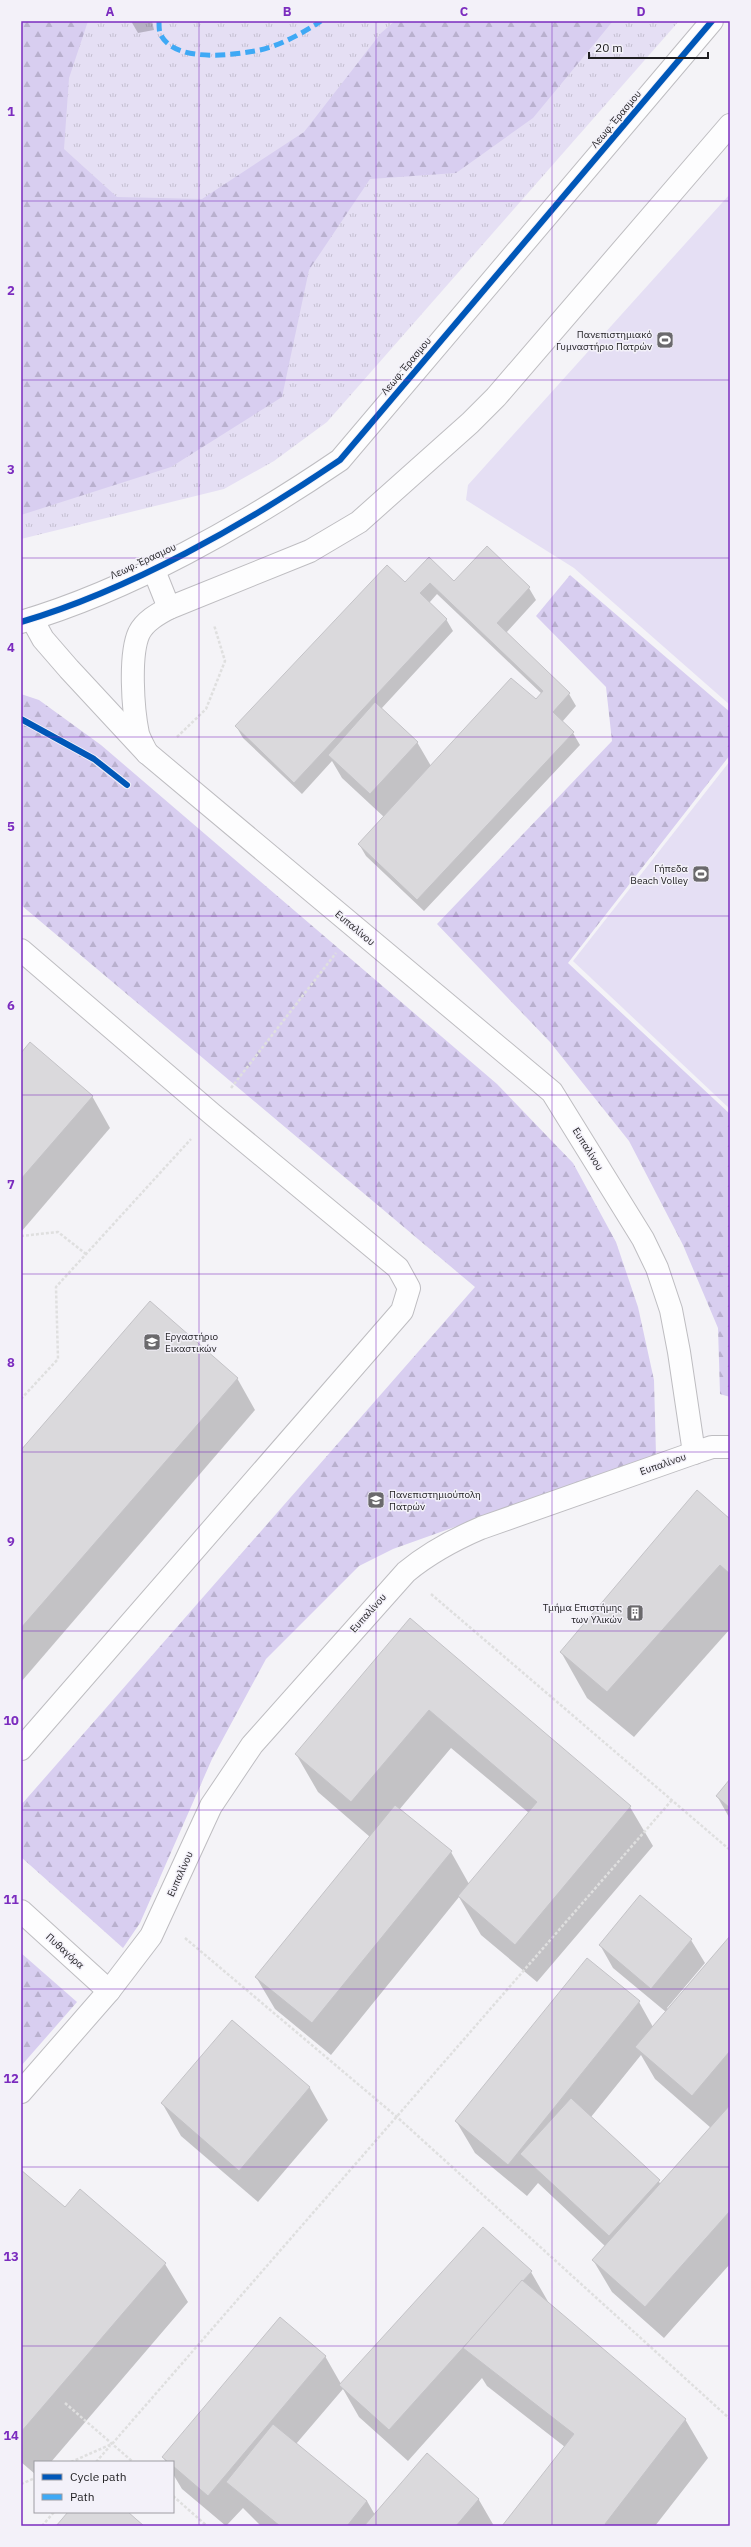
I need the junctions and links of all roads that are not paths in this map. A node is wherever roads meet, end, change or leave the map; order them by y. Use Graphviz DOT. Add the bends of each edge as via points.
graph roads {
  1 [pos="712,21"];
  2 [pos="730,125"];
  3 [pos="153,568"];
  4 [pos="169,608"];
  5 [pos="25,622"];
  6 [pos="147,753"];
  7 [pos="21,950"];
  8 [pos="730,1446"];
  9 [pos="694,1453"];
  10 [pos="21,1749"];
  11 [pos="21,1910"];
  12 [pos="109,1990"];
  13 [pos="21,2092"];
  1 -- 3 [label="street, Λεωφ. Έρασμου" via="340,460 296,490 233,527"];
  2 -- 4 [label="street" via="496,398 393,493 358,522 310,551"];
  3 -- 4 [label="street"];
  3 -- 5 [label="street, Λεωφ. Έρασμου" via="90,597"];
  4 -- 6 [label="street" via="151,618 139,633 134,657 133,683 138,735"];
  5 -- 6 [label="street, Ευπαλίνου" via="43,638"];
  6 -- 9 [label="street, Ευπαλίνου" via="552,1092 643,1239 657,1268 671,1310"];
  7 -- 10 [label="street" via="212,1114 398,1268 409,1288 402,1310"];
  8 -- 9 [label="street"];
  9 -- 12 [label="street, Ευπαλίνου" via="481,1528 423,1557 406,1572 252,1745 211,1806 151,1936"];
  11 -- 12 [label="street, Πυθαγόρα"];
  12 -- 13 [label="street, Ευπαλίνου"];
}
